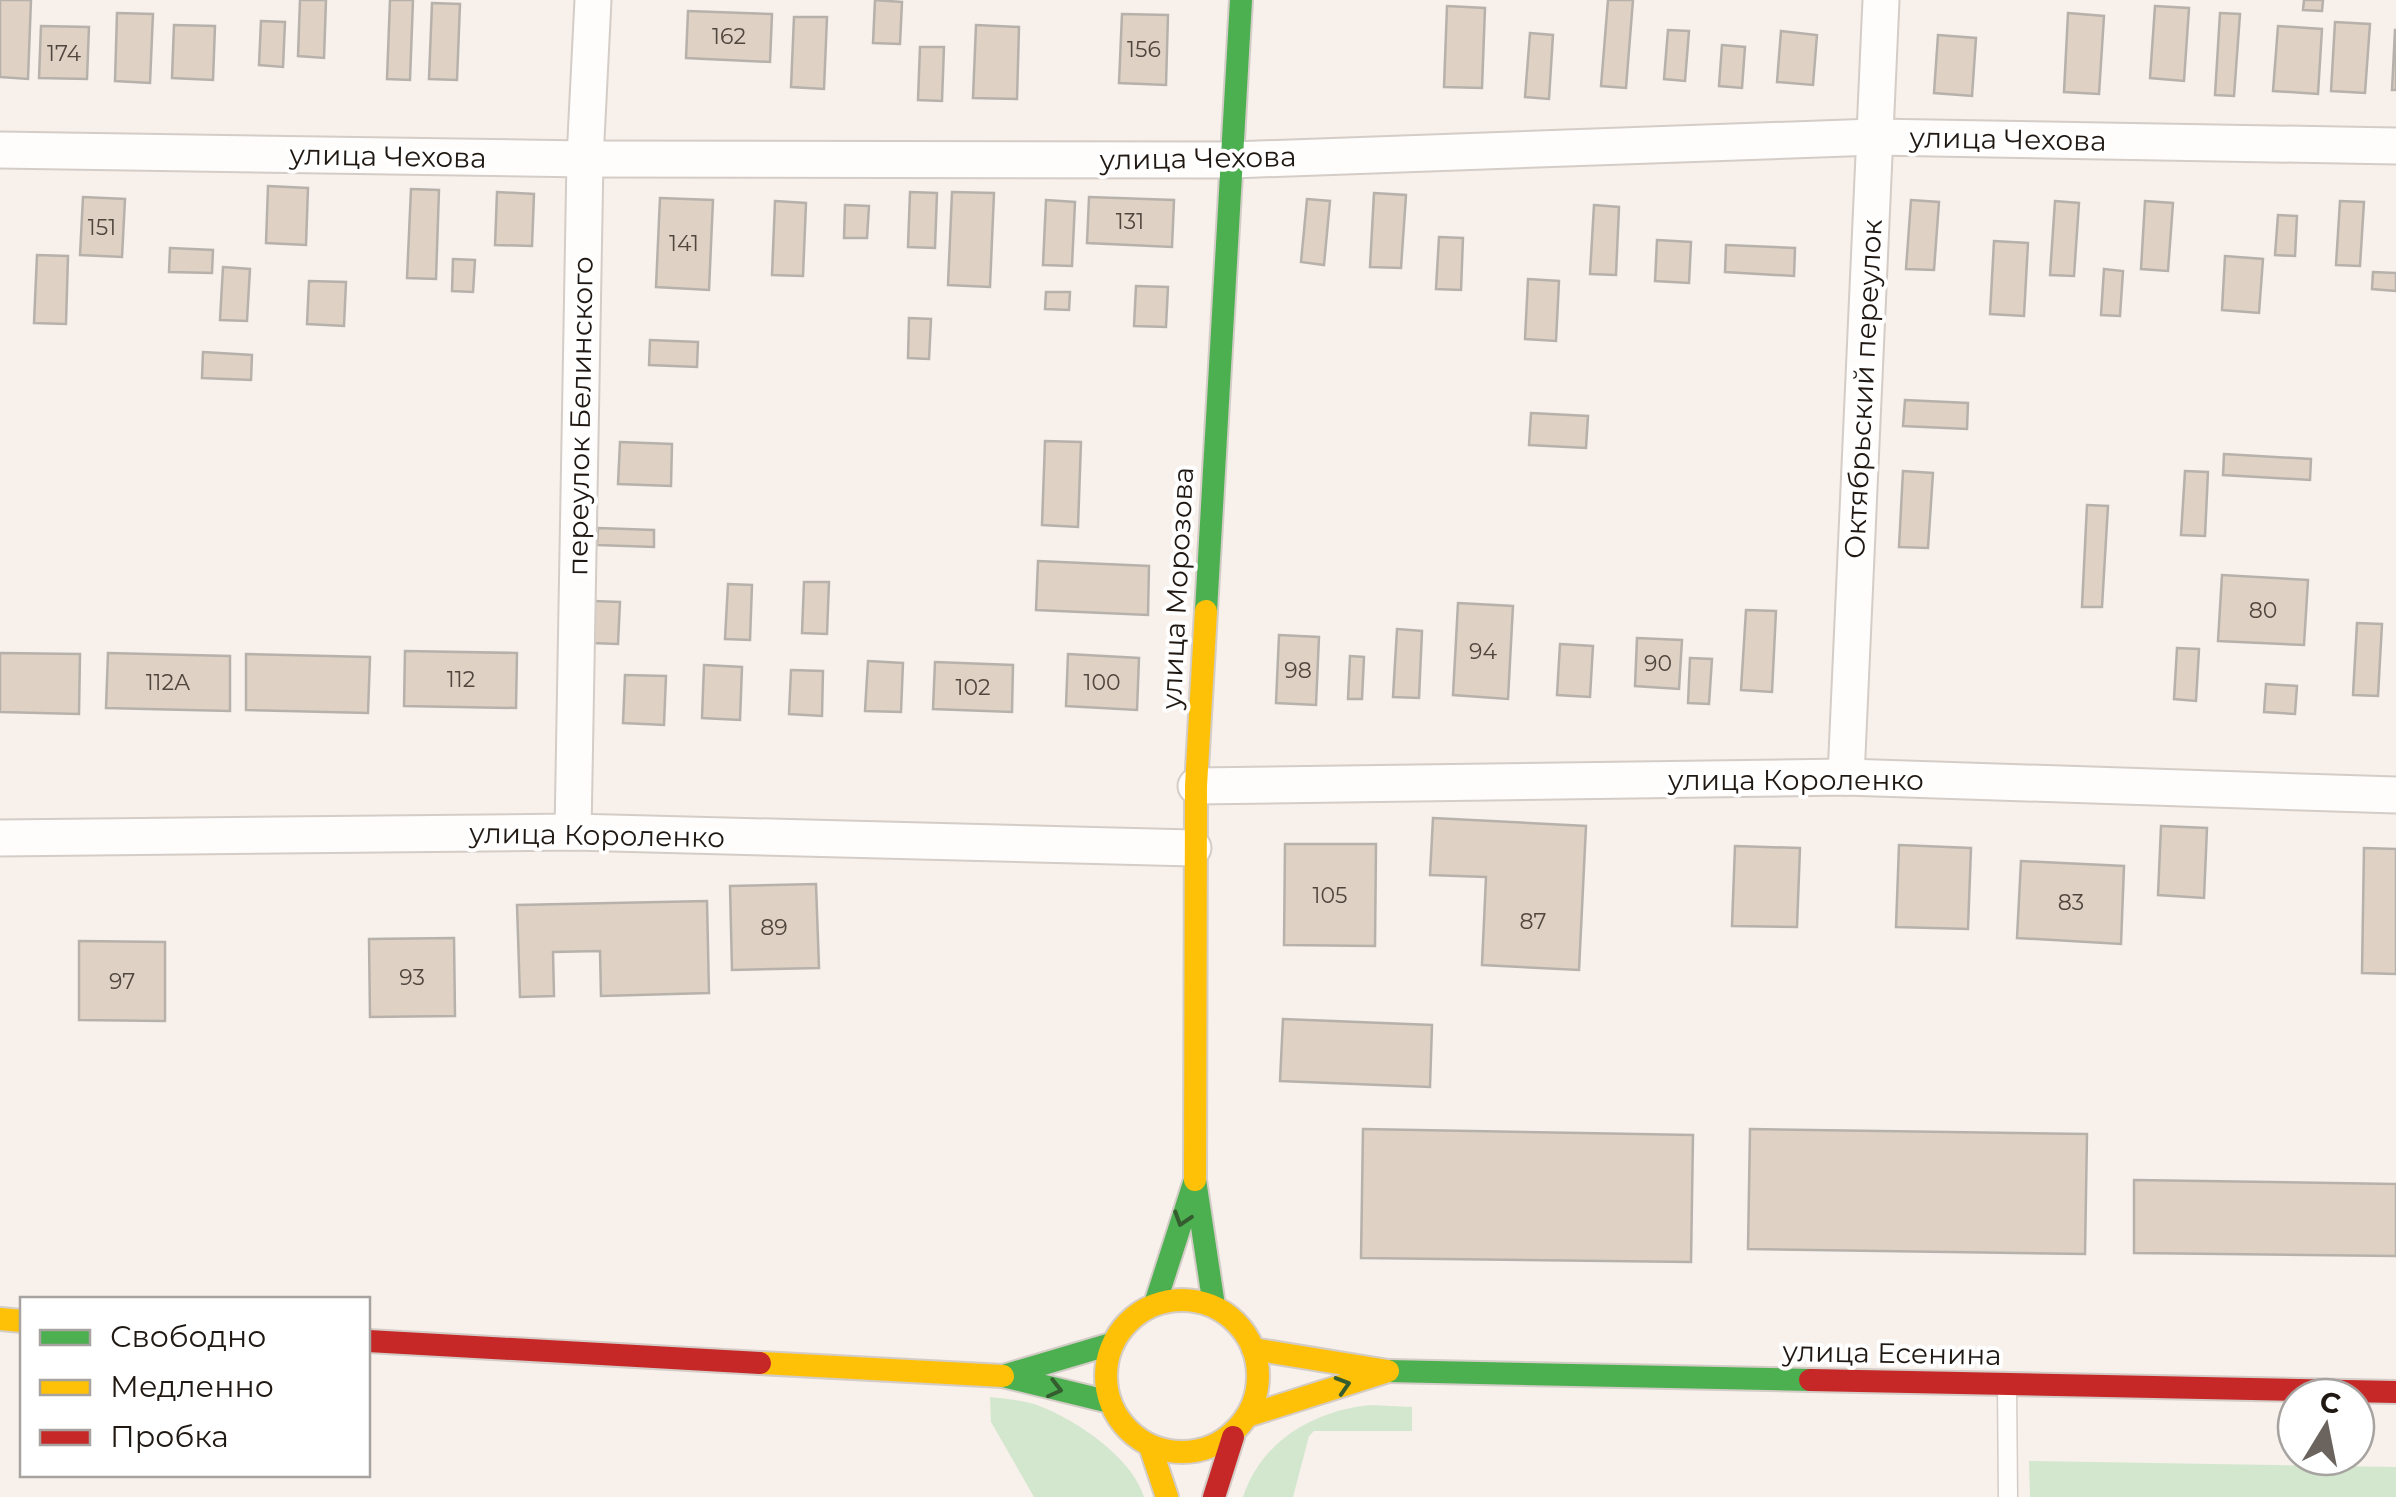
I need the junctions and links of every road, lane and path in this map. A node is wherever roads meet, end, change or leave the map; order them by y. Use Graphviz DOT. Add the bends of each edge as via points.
graph roads {
  1 [pos="593,0"];
  2 [pos="1241,0"];
  3 [pos="1882,0"];
  4 [pos="1874,137"];
  5 [pos="2396,146"];
  6 [pos="0,150"];
  7 [pos="585,159"];
  8 [pos="1232,160"];
  9 [pos="1846,777"];
  10 [pos="1196,786"];
  11 [pos="2396,795"];
  12 [pos="573,832"];
  13 [pos="0,838"];
  14 [pos="1194,848"];
  15 [pos="1194,1180"];
  16 [pos="1155,1304"];
  17 [pos="1214,1306"];
  18 [pos="370,1341"];
  19 [pos="1112,1344"];
  20 [pos="1254,1349"];
  21 [pos="1388,1372"];
  22 [pos="1002,1376"];
  23 [pos="2007,1386"];
  24 [pos="2396,1392"];
  25 [pos="1110,1402"];
  26 [pos="1250,1414"];
  27 [pos="1232,1437"];
  28 [pos="1150,1446"];
  29 [pos="1166,1497"];
  30 [pos="1214,1497"];
  31 [pos="2008,1497"];
  1 -- 7 [label="street, переулок Белинского"];
  2 -- 8 [label="street, улица Морозова"];
  3 -- 4 [label="street, Октябрьский переулок"];
  4 -- 5 [label="street, улица Чехова"];
  4 -- 8 [label="street, улица Чехова"];
  4 -- 9 [label="street, Октябрьский переулок"];
  6 -- 7 [label="street, улица Чехова"];
  7 -- 8 [label="street, улица Чехова"];
  7 -- 12 [label="street, переулок Белинского"];
  8 -- 10 [label="street, улица Морозова"];
  9 -- 10 [label="street, улица Короленко"];
  9 -- 11 [label="street, улица Короленко"];
  10 -- 14 [label="street, улица Морозова"];
  12 -- 13 [label="street, улица Короленко"];
  12 -- 14 [label="street, улица Короленко"];
  14 -- 15 [label="street, улица Морозова"];
  15 -- 16 [label="street, one-way"];
  15 -- 17 [label="street"];
  16 -- 17 [label="street" via="1184,1299"];
  16 -- 19 [label="street" via="1129,1320"];
  17 -- 20 [label="street" via="1238,1324"];
  18 -- 22 [label="street"];
  19 -- 22 [label="street"];
  19 -- 25 [label="street" via="1105,1373"];
  20 -- 21 [label="street"];
  20 -- 26 [label="street" via="1259,1378"];
  21 -- 23 [label="street, улица Есенина"];
  26 -- 21 [label="street, one-way"];
  22 -- 25 [label="street, one-way"];
  23 -- 24 [label="street, улица Есенина"];
  23 -- 31 [label="lane"];
  25 -- 28 [label="street" via="1126,1428"];
  26 -- 27 [label="street"];
  27 -- 28 [label="street" via="1208,1451"];
  27 -- 30 [label="street"];
  28 -- 29 [label="street"];
}
